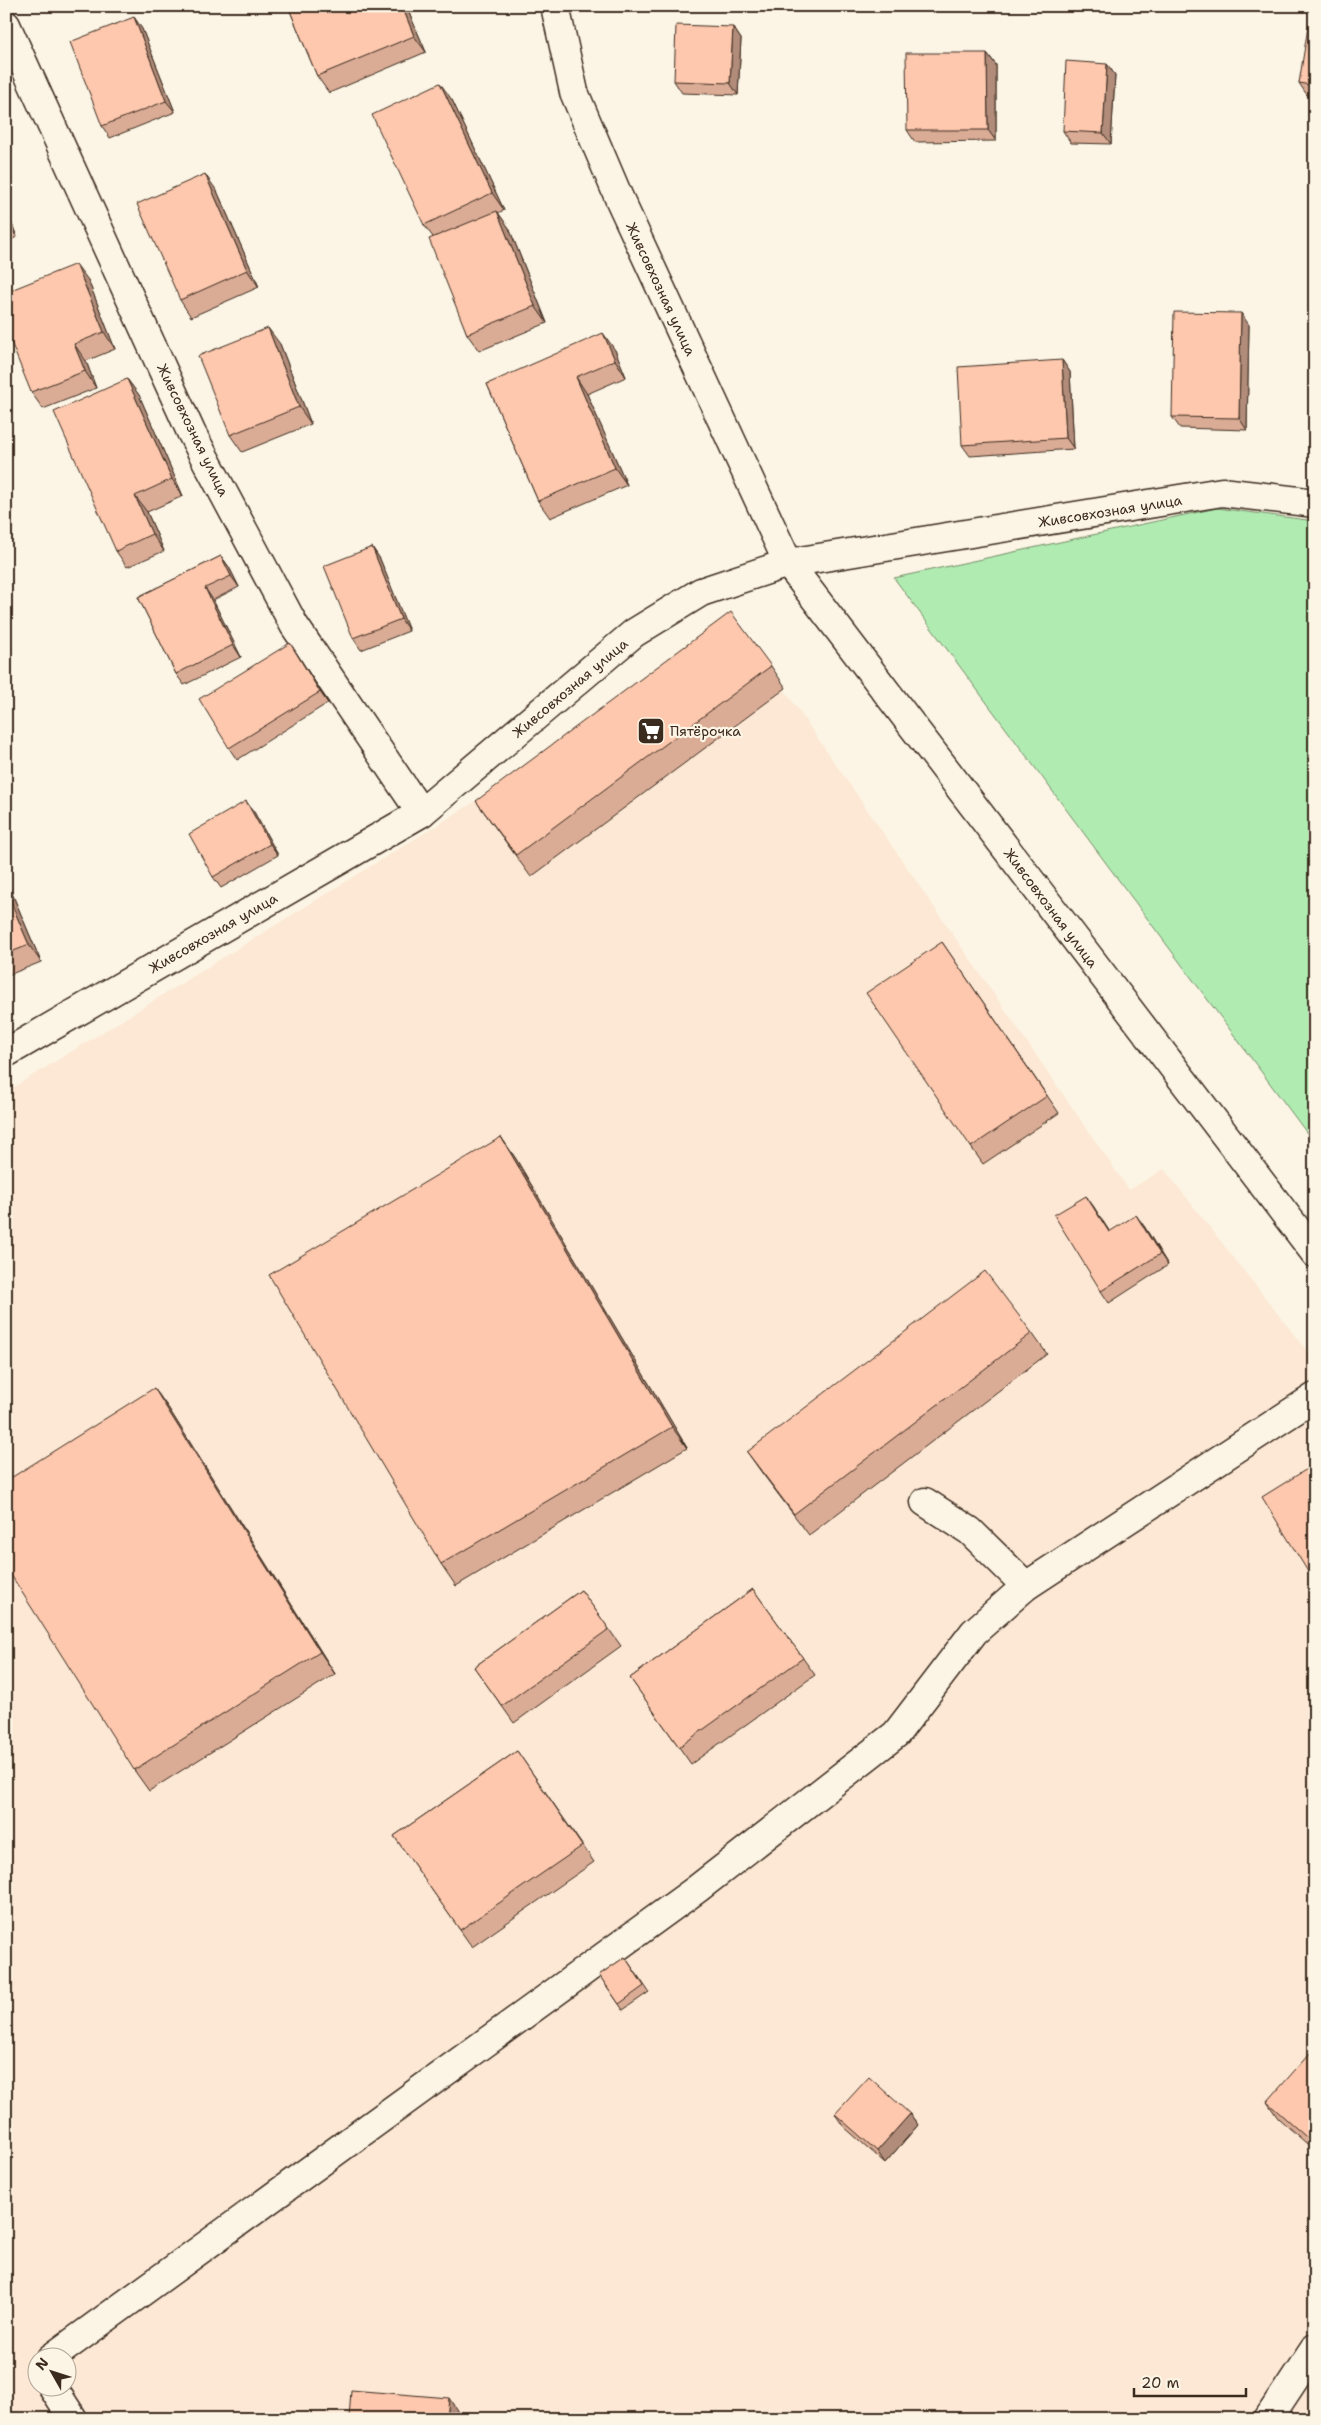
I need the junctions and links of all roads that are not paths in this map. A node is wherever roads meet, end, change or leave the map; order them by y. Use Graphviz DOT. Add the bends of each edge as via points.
graph roads {
  1 [pos="555,6"];
  2 [pos="6,25"];
  3 [pos="1315,503"];
  4 [pos="788,563"];
  5 [pos="421,813"];
  6 [pos="6,1052"];
  7 [pos="1315,1252"];
  8 [pos="1315,1397"];
  9 [pos="925,1502"];
  10 [pos="1026,1586"];
  11 [pos="65,2348"];
  12 [pos="1315,2348"];
  13 [pos="59,2398"];
  14 [pos="73,2419"];
  15 [pos="1268,2419"];
  1 -- 4 [label="street, Живсовхозная улица" via="574,92 619,198"];
  2 -- 5 [label="street, Живсовхозная улица" via="191,432 294,625"];
  3 -- 4 [label="street, Живсовхозная улица" via="1222,492"];
  4 -- 5 [label="street, Живсовхозная улица" via="701,592 634,634"];
  4 -- 7 [label="street, Живсовхозная улица"];
  5 -- 6 [label="street, Живсовхозная улица"];
  8 -- 10 [label="street"];
  9 -- 10 [label="street" via="970,1531"];
  10 -- 11 [label="street" via="974,1632 896,1734 697,1889"];
  12 -- 15 [label="street"];
  13 -- 14 [label="street"];
}
